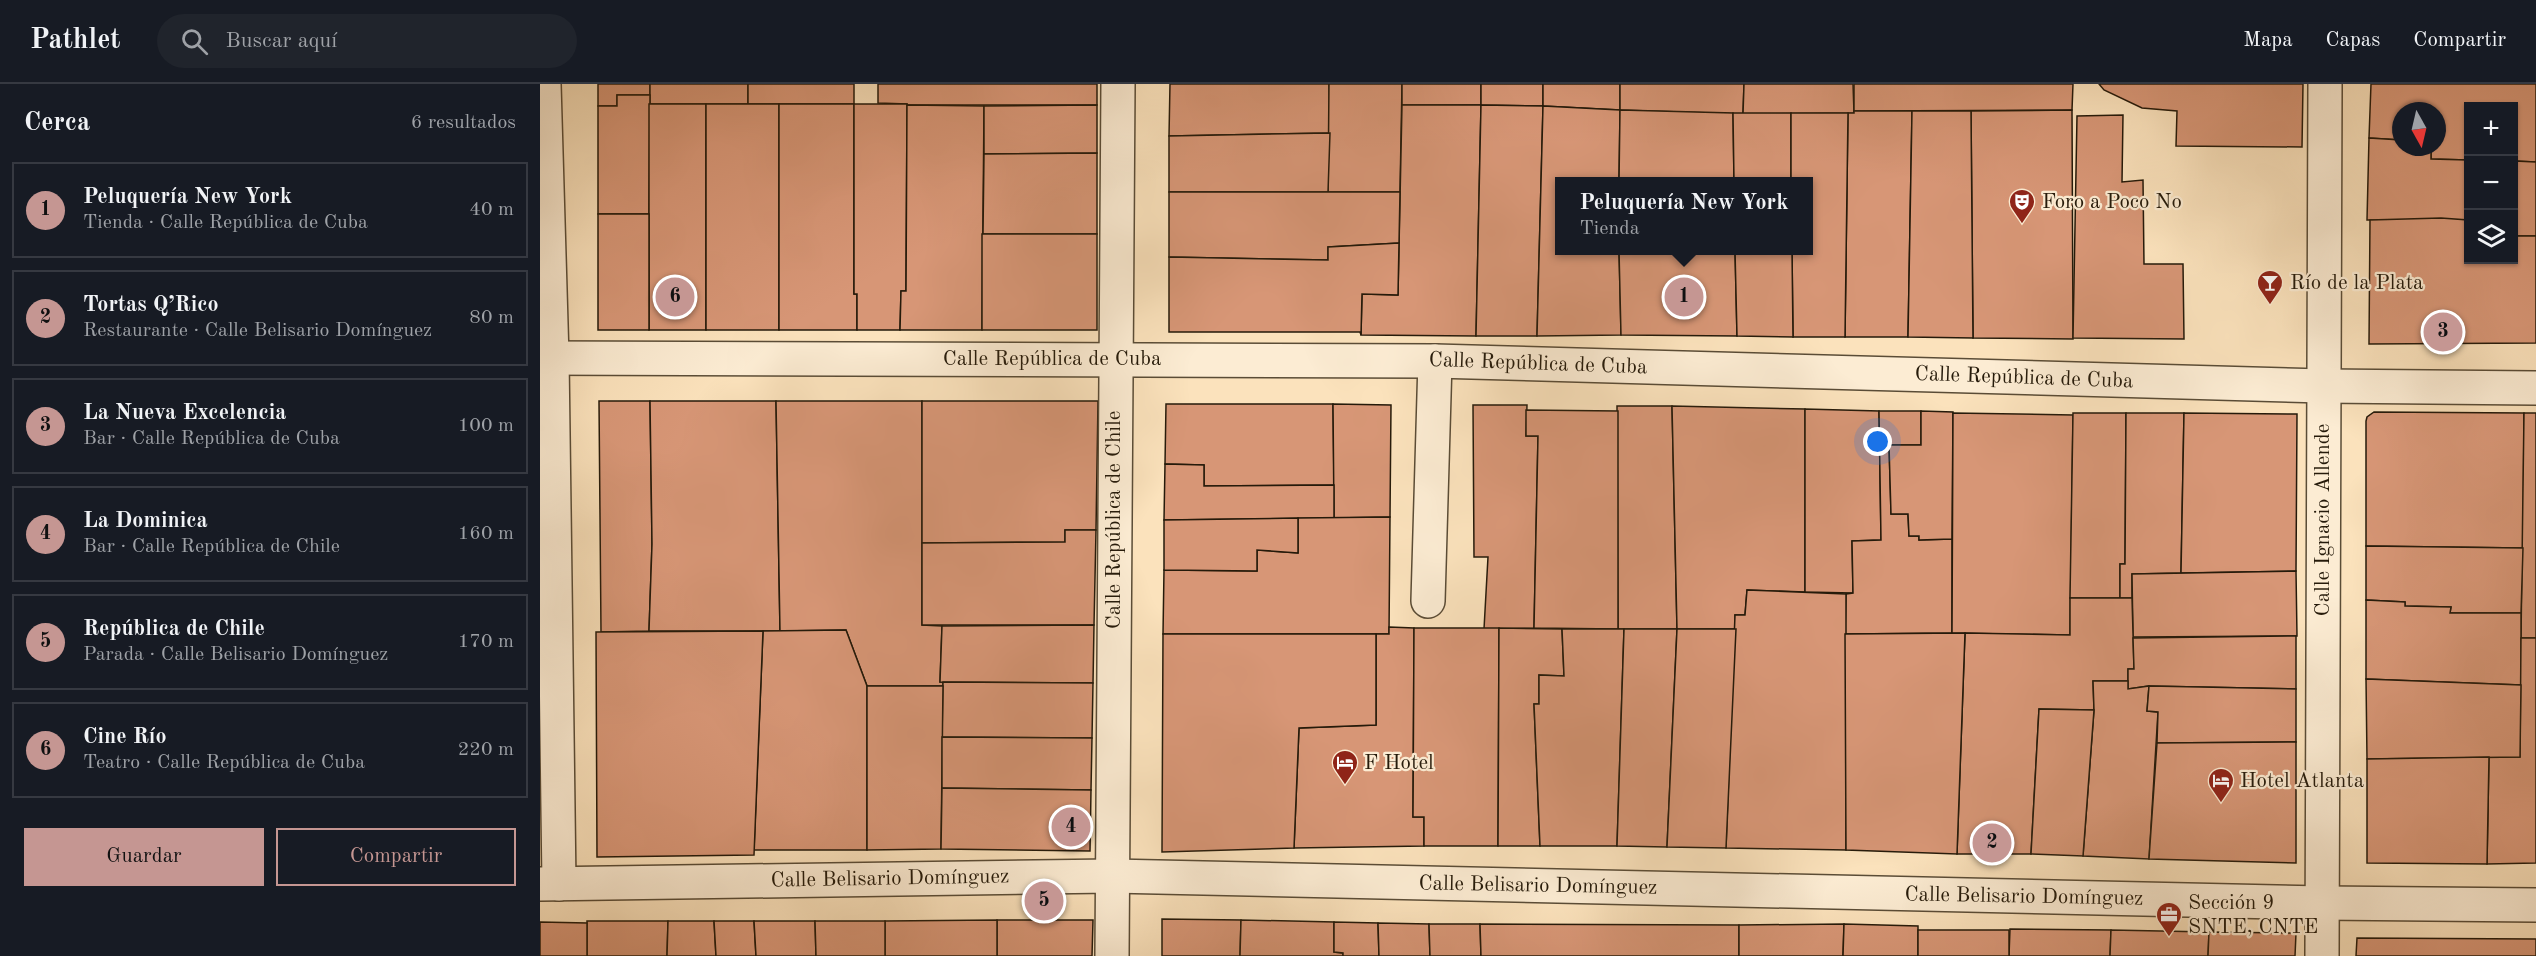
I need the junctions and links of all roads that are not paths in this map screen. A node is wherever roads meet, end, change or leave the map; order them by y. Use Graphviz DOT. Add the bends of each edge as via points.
graph roads {
  1 [pos="544,84"];
  2 [pos="1118,84"];
  3 [pos="2325,84"];
  4 [pos="546,358"];
  5 [pos="1115,360"];
  6 [pos="1435,361"];
  7 [pos="2323,386"];
  8 [pos="2536,388"];
  9 [pos="1428,601"];
  10 [pos="1112,876"];
  11 [pos="550,884"];
  12 [pos="2322,903"];
  13 [pos="2536,906"];
  14 [pos="1112,956"];
  15 [pos="2322,956"];
  1 -- 4 [label="street"];
  2 -- 5 [label="street, Calle República de Chile"];
  3 -- 7 [label="street, Calle Ignacio Allende"];
  4 -- 5 [label="street, Calle República de Cuba"];
  4 -- 11 [label="street"];
  5 -- 6 [label="street, Calle República de Cuba"];
  5 -- 10 [label="street, Calle República de Chile"];
  6 -- 7 [label="street, Calle República de Cuba"];
  6 -- 9 [label="street"];
  7 -- 8 [label="street, Calle República de Cuba"];
  7 -- 12 [label="street, Calle Ignacio Allende"];
  10 -- 11 [label="street, Calle Belisario Domínguez"];
  10 -- 12 [label="street, Calle Belisario Domínguez"];
  10 -- 14 [label="street, Calle República de Chile"];
  12 -- 13 [label="street, Calle Belisario Domínguez"];
  12 -- 15 [label="street, Calle Ignacio Allende"];
}
